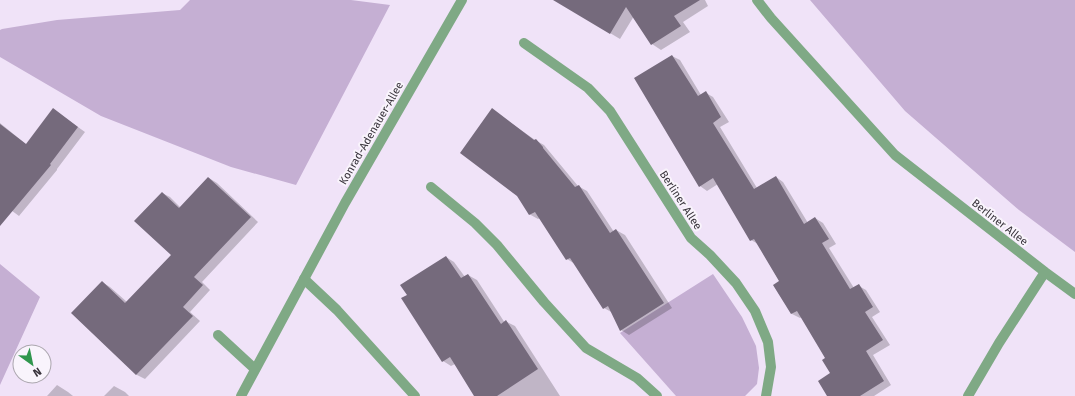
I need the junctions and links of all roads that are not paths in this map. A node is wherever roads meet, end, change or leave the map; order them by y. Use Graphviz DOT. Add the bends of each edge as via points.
graph roads {
  1 [pos="462,0"];
  2 [pos="757,0"];
  3 [pos="524,43"];
  4 [pos="430,187"];
  5 [pos="1044,272"];
  6 [pos="304,279"];
  7 [pos="1075,294"];
  8 [pos="218,335"];
  9 [pos="255,369"];
  10 [pos="241,396"];
  11 [pos="415,396"];
  12 [pos="657,396"];
  13 [pos="766,396"];
  14 [pos="968,396"];
  1 -- 6 [label="street, Konrad-Adenauer-Allee" via="344,203"];
  2 -- 5 [label="street, Berliner Allee" via="895,154"];
  3 -- 13 [label="street, Berliner Allee" via="588,88 610,111 691,238 736,283 755,312 768,342 771,367"];
  4 -- 12 [label="street" via="497,245 586,348 637,378"];
  5 -- 7 [label="street, Berliner Allee"];
  5 -- 14 [label="street"];
  6 -- 9 [label="street, Konrad-Adenauer-Allee"];
  6 -- 11 [label="street"];
  8 -- 9 [label="street"];
  9 -- 10 [label="street, Konrad-Adenauer-Allee"];
}
